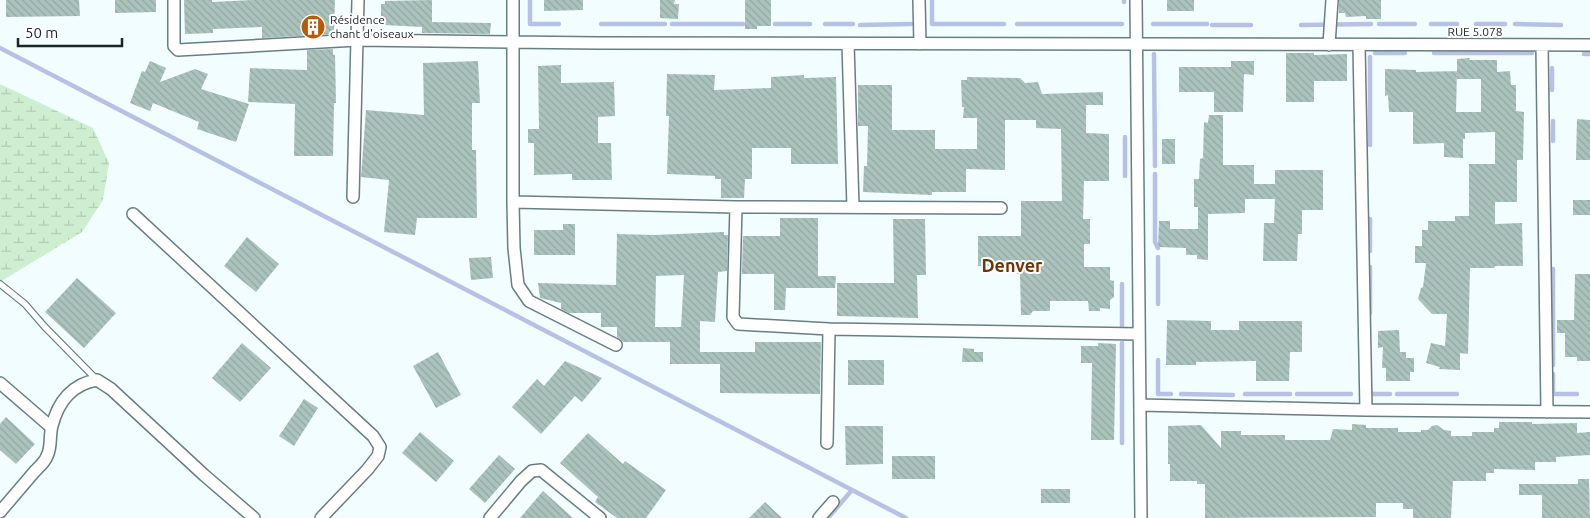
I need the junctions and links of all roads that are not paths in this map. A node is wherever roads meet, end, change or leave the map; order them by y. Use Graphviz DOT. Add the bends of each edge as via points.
graph roads {
  1 [pos="174,0"];
  2 [pos="358,0"];
  3 [pos="513,0"];
  4 [pos="919,0"];
  5 [pos="1136,0"];
  6 [pos="1332,0"];
  7 [pos="357,40"];
  8 [pos="513,42"];
  9 [pos="848,44"];
  10 [pos="920,44"];
  11 [pos="1136,44"];
  12 [pos="1329,45"];
  13 [pos="1359,45"];
  14 [pos="1542,46"];
  15 [pos="1590,46"];
  16 [pos="352,197"];
  17 [pos="513,202"];
  18 [pos="736,207"];
  19 [pos="853,207"];
  20 [pos="1001,208"];
  21 [pos="133,214"];
  22 [pos="0,284"];
  23 [pos="829,329"];
  24 [pos="1140,334"];
  25 [pos="616,345"];
  26 [pos="96,380"];
  27 [pos="0,383"];
  28 [pos="1140,405"];
  29 [pos="1366,410"];
  30 [pos="1547,412"];
  31 [pos="1590,412"];
  32 [pos="51,427"];
  33 [pos="828,444"];
  34 [pos="833,502"];
  35 [pos="0,512"];
  36 [pos="254,518"];
  37 [pos="321,518"];
  38 [pos="490,518"];
  39 [pos="600,518"];
  40 [pos="819,518"];
  41 [pos="1141,518"];
  1 -- 7 [label="street, RUE 5.078" via="174,46 178,50"];
  2 -- 7 [label="street"];
  3 -- 8 [label="street"];
  4 -- 10 [label="street"];
  5 -- 11 [label="street"];
  6 -- 12 [label="street"];
  7 -- 8 [label="street, RUE 5.078"];
  7 -- 16 [label="street"];
  8 -- 9 [label="street, RUE 5.078"];
  8 -- 17 [label="street"];
  9 -- 10 [label="street, RUE 5.078"];
  9 -- 19 [label="street"];
  10 -- 11 [label="street, RUE 5.078"];
  11 -- 12 [label="street, RUE 5.078"];
  11 -- 24 [label="street"];
  12 -- 13 [label="street, RUE 5.078"];
  13 -- 14 [label="street, RUE 5.078"];
  13 -- 29 [label="street"];
  14 -- 15 [label="street, RUE 5.078"];
  14 -- 30 [label="street"];
  17 -- 18 [label="street"];
  17 -- 25 [label="street" via="518,285 525,296 529,301"];
  18 -- 19 [label="street"];
  18 -- 23 [label="street" via="733,317 738,324"];
  19 -- 20 [label="street"];
  21 -- 37 [label="street" via="373,436 380,447 378,456 367,470"];
  22 -- 26 [label="lane" via="25,304"];
  23 -- 24 [label="street"];
  23 -- 33 [label="street"];
  24 -- 28 [label="street"];
  26 -- 32 [label="street" via="76,387 67,395"];
  26 -- 36 [label="street" via="111,389"];
  27 -- 32 [label="street"];
  28 -- 29 [label="street"];
  28 -- 41 [label="street"];
  29 -- 30 [label="street"];
  30 -- 31 [label="street"];
  32 -- 35 [label="street" via="47,458"];
  34 -- 40 [label="street"];
  38 -- 39 [label="street" via="521,481 532,471 541,470"];
}
